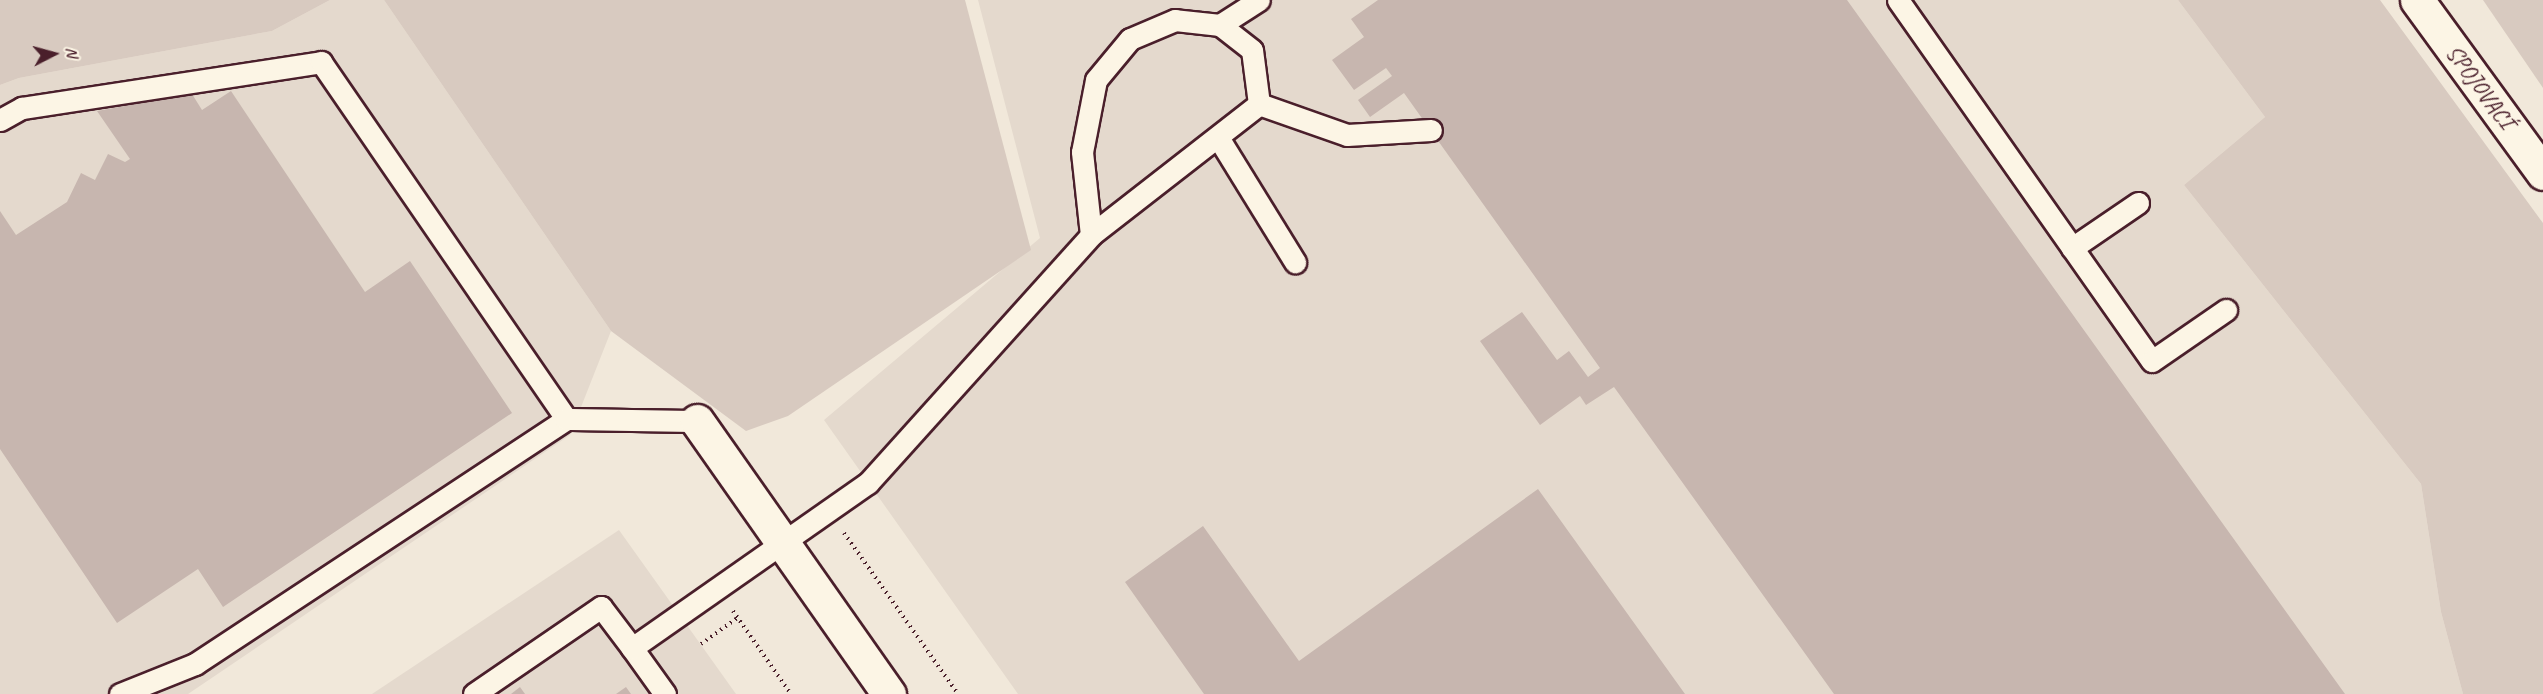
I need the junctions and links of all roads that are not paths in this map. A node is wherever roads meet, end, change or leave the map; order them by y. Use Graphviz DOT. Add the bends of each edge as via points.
graph roads {
  1 [pos="1259,0"];
  2 [pos="1898,0"];
  3 [pos="2417,0"];
  4 [pos="1220,25"];
  5 [pos="1259,104"];
  6 [pos="0,120"];
  7 [pos="1431,130"];
  8 [pos="1219,139"];
  9 [pos="2543,173"];
  10 [pos="2138,203"];
  11 [pos="1091,235"];
  12 [pos="2072,248"];
  13 [pos="1295,262"];
  14 [pos="2226,310"];
  15 [pos="566,419"];
  16 [pos="697,421"];
  17 [pos="783,544"];
  18 [pos="632,648"];
  19 [pos="120,694"];
  20 [pos="474,694"];
  21 [pos="665,694"];
  22 [pos="890,694"];
  1 -- 4 [label="lane"];
  2 -- 12 [label="lane"];
  3 -- 9 [label="street, SPOJOVACÍ"];
  4 -- 5 [label="lane" via="1252,50"];
  4 -- 11 [label="lane" via="1175,20 1130,39 1095,80 1082,152"];
  5 -- 7 [label="lane" via="1347,135"];
  5 -- 8 [label="lane"];
  6 -- 15 [label="lane" via="22,108 321,62"];
  8 -- 11 [label="lane"];
  8 -- 13 [label="lane"];
  10 -- 12 [label="lane"];
  11 -- 17 [label="lane" via="868,483"];
  12 -- 14 [label="lane" via="2152,361"];
  15 -- 16 [label="lane"];
  15 -- 19 [label="lane" via="195,664"];
  16 -- 17 [label="street"];
  17 -- 18 [label="lane"];
  17 -- 22 [label="street"];
  18 -- 20 [label="lane" via="601,607"];
  18 -- 21 [label="lane"];
}
